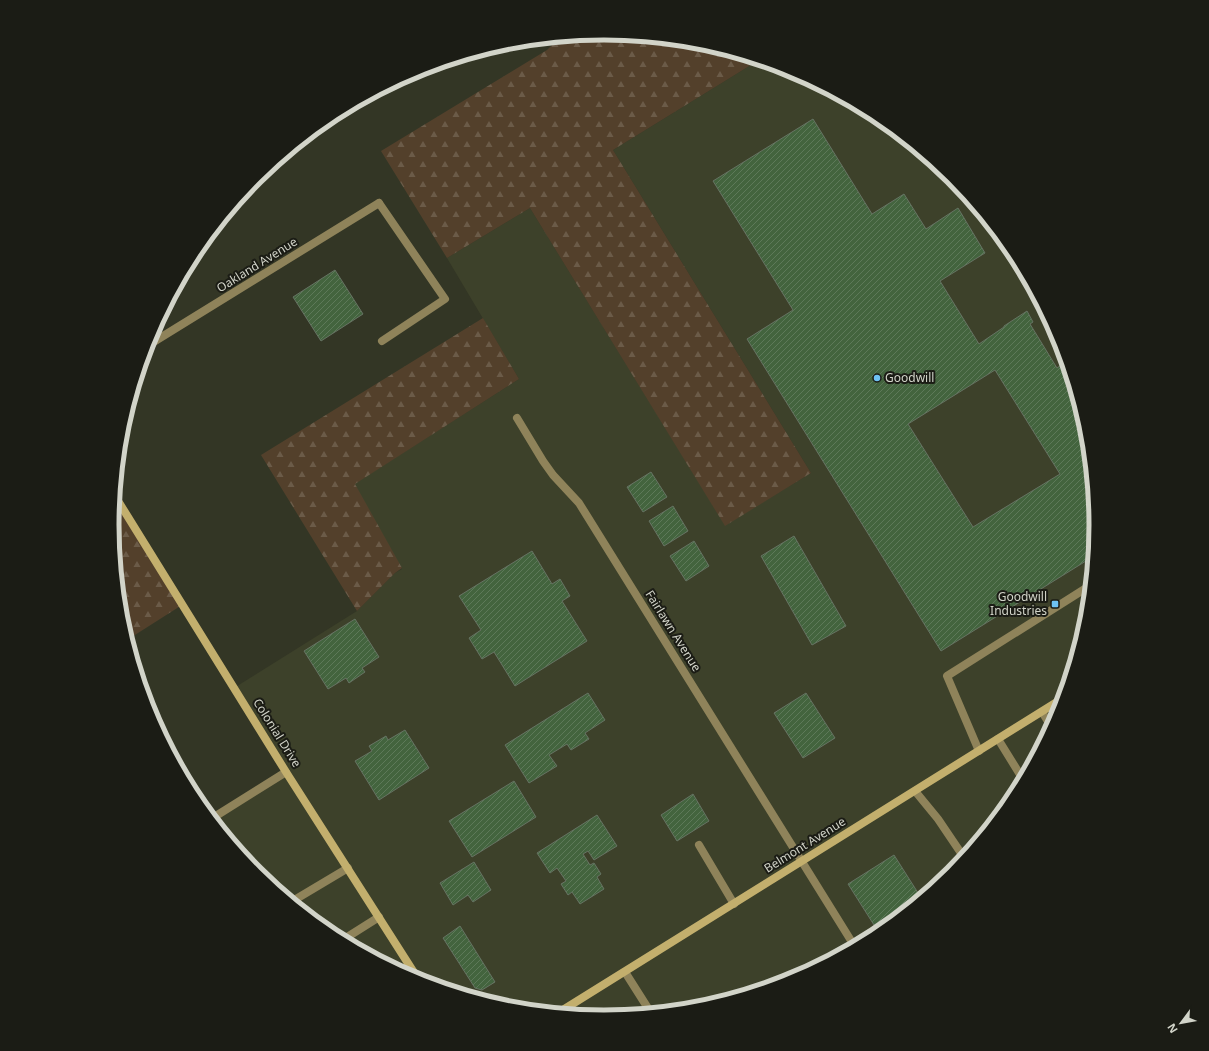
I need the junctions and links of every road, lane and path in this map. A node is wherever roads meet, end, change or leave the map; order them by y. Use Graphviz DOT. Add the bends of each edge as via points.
graph roads {
  1 [pos="156,341"];
  2 [pos="382,341"];
  3 [pos="517,418"];
  4 [pos="120,504"];
  5 [pos="1086,588"];
  6 [pos="1056,702"];
  7 [pos="1042,712"];
  8 [pos="1048,722"];
  9 [pos="998,739"];
  10 [pos="979,751"];
  11 [pos="286,772"];
  12 [pos="1020,775"];
  13 [pos="915,790"];
  14 [pos="216,816"];
  15 [pos="699,845"];
  16 [pos="962,854"];
  17 [pos="802,861"];
  18 [pos="348,868"];
  19 [pos="295,900"];
  20 [pos="734,904"];
  21 [pos="379,917"];
  22 [pos="347,936"];
  23 [pos="852,943"];
  24 [pos="413,971"];
  25 [pos="625,972"];
  26 [pos="564,1009"];
  27 [pos="648,1009"];
  1 -- 2 [label="street, Oakland Avenue" via="379,203 445,299"];
  3 -- 17 [label="street, Fairlawn Avenue" via="543,461 579,503"];
  4 -- 11 [label="main road, Colonial Drive"];
  5 -- 10 [label="street" via="947,676"];
  6 -- 7 [label="main road, Belmont Avenue"];
  7 -- 8 [label="street"];
  7 -- 9 [label="main road, Belmont Avenue"];
  9 -- 10 [label="main road, Belmont Avenue"];
  9 -- 12 [label="street"];
  10 -- 13 [label="main road, Belmont Avenue"];
  11 -- 14 [label="street"];
  11 -- 18 [label="main road, Colonial Drive"];
  13 -- 16 [label="street"];
  13 -- 17 [label="main road, Belmont Avenue"];
  15 -- 20 [label="street"];
  17 -- 20 [label="main road, Belmont Avenue"];
  17 -- 23 [label="street, Fairlawn Avenue"];
  18 -- 19 [label="street"];
  18 -- 21 [label="main road, Colonial Drive"];
  20 -- 25 [label="main road, Belmont Avenue"];
  21 -- 22 [label="street"];
  21 -- 24 [label="main road, Colonial Drive"];
  25 -- 26 [label="main road, Belmont Avenue"];
  25 -- 27 [label="street"];
}
